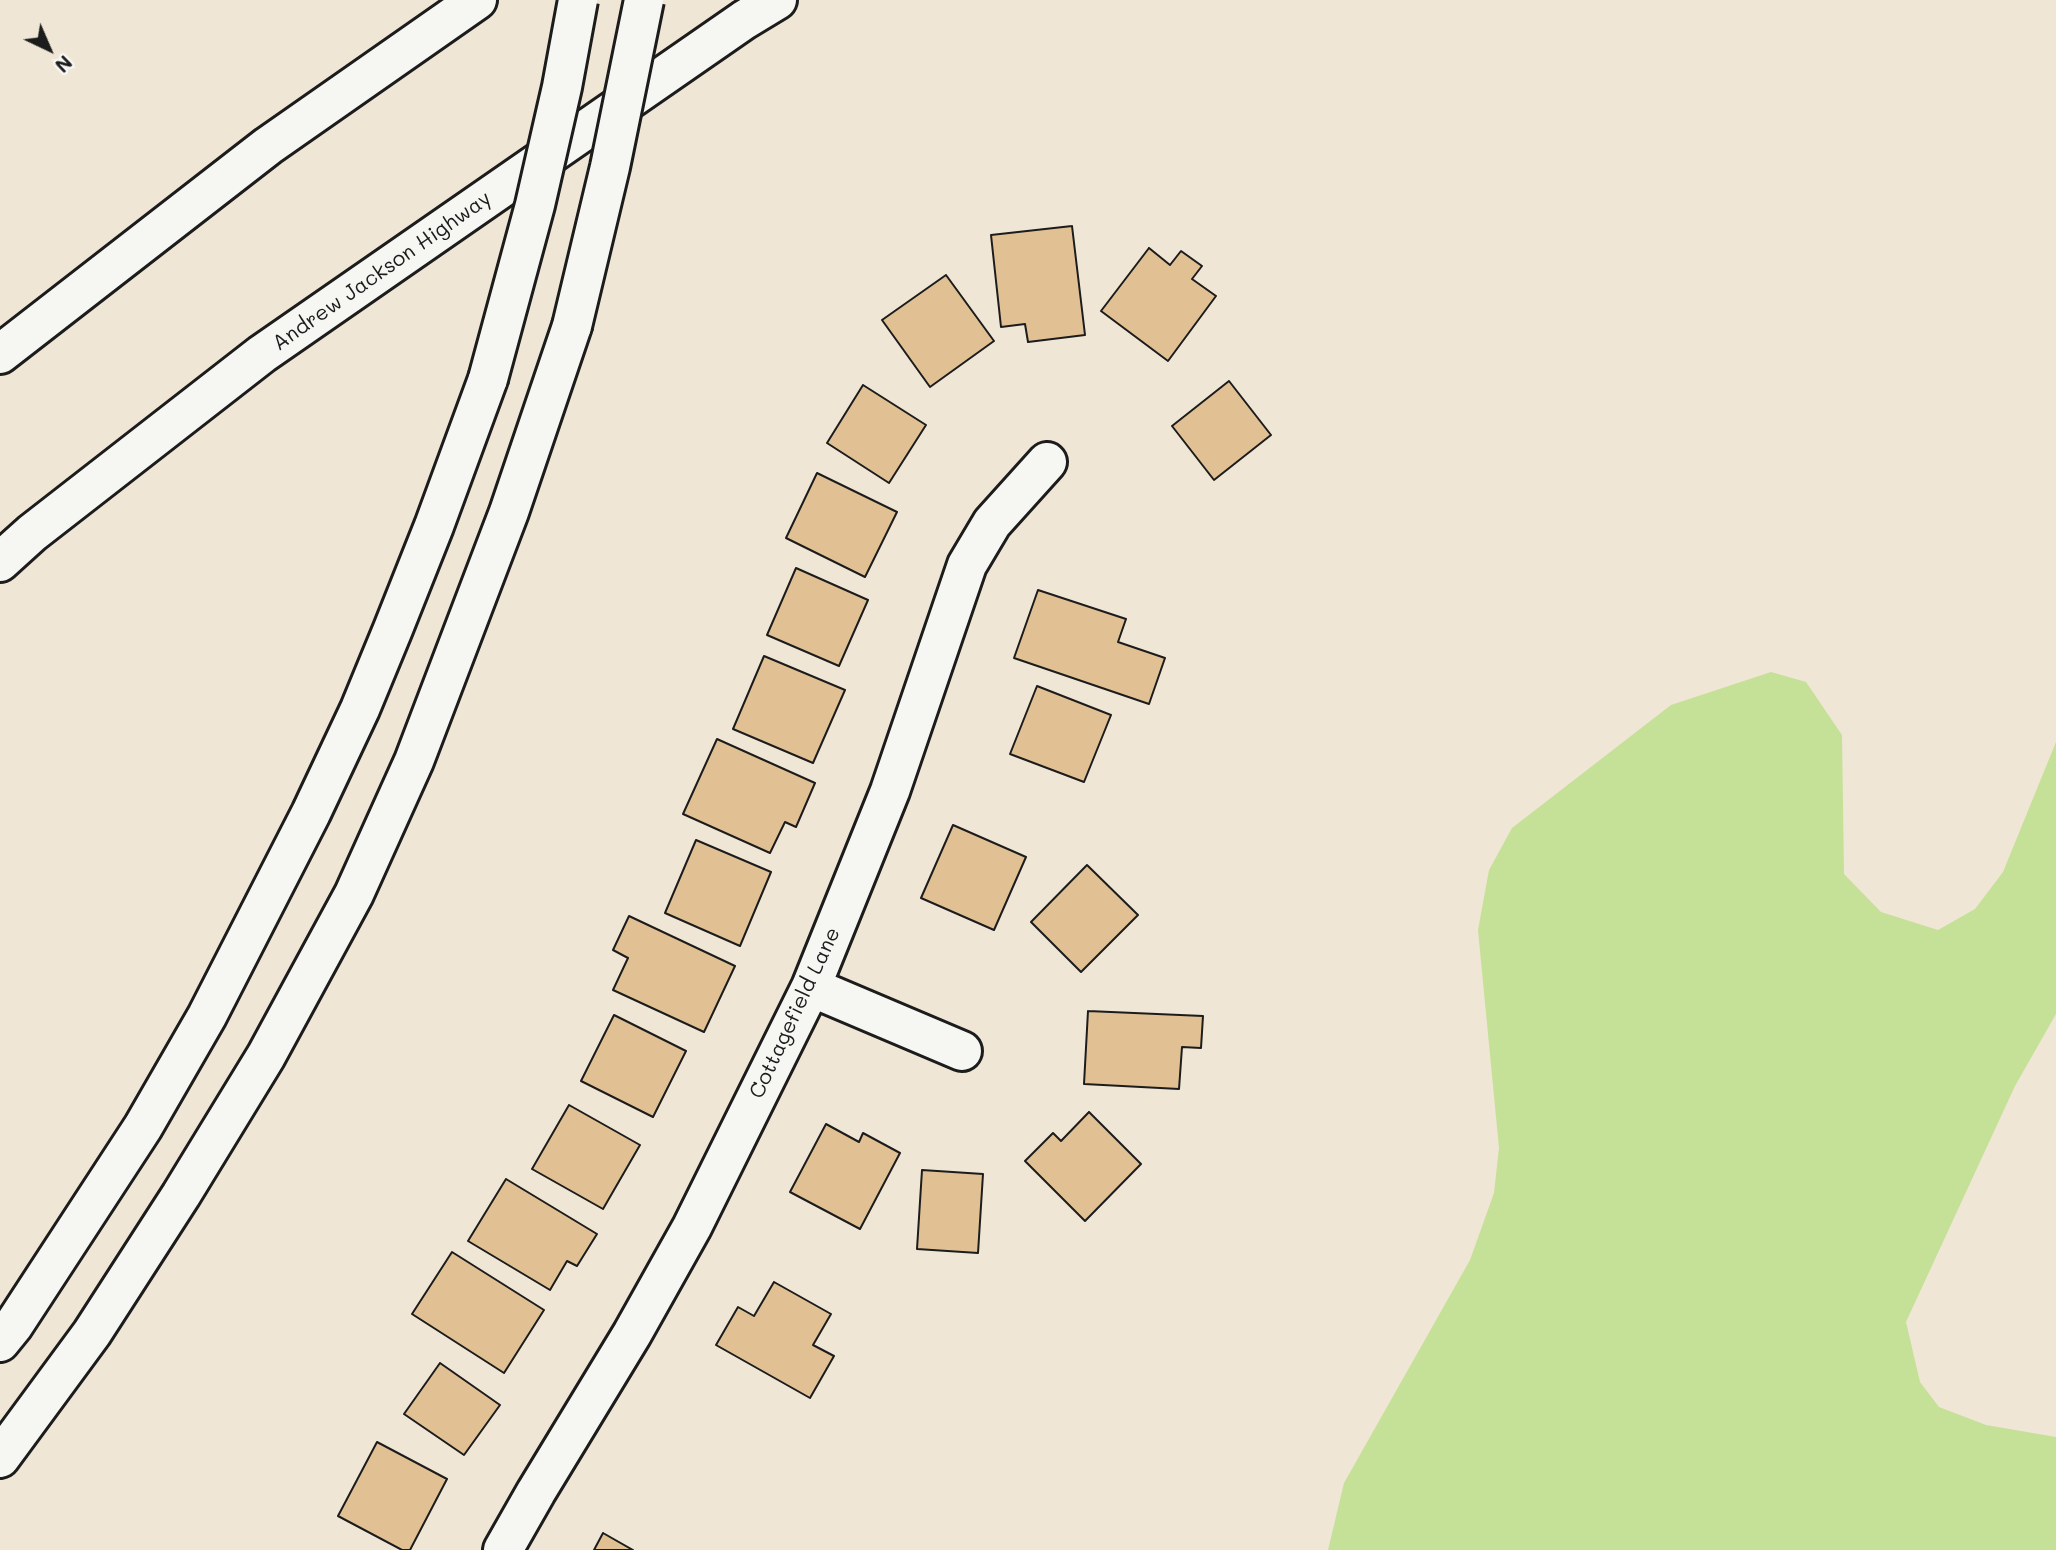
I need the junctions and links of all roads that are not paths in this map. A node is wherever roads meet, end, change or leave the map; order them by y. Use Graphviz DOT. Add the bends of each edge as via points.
graph roads {
  1 [pos="477,0"];
  2 [pos="578,0"];
  3 [pos="644,0"];
  4 [pos="777,0"];
  5 [pos="0,354"];
  6 [pos="1047,462"];
  7 [pos="0,562"];
  8 [pos="811,987"];
  9 [pos="962,1051"];
  10 [pos="0,1342"];
  11 [pos="0,1458"];
  12 [pos="503,1550"];
  1 -- 5 [label="main road" via="268,146"];
  2 -- 10 [label="main road, bridge" via="535,205 488,379 360,709 207,1016 143,1127"];
  3 -- 11 [label="main road, bridge" via="572,326 509,512 423,737 354,894 266,1056 181,1195 92,1333"];
  4 -- 7 [label="main road, Andrew Jackson Highway" via="261,354"];
  6 -- 8 [label="main road, Cottagefield Lane" via="992,523 967,565 890,791"];
  8 -- 9 [label="main road"];
  8 -- 12 [label="main road, Cottagefield Lane" via="692,1227"];
}
